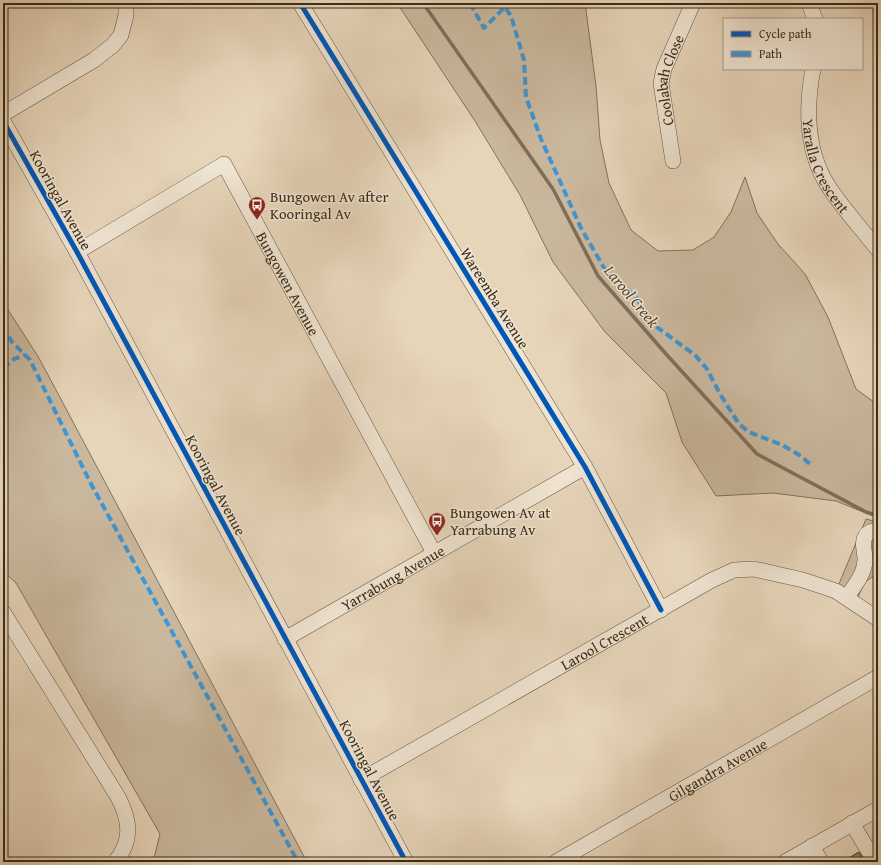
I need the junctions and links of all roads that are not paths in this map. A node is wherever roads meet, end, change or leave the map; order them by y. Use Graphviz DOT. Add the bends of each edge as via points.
graph roads {
  1 [pos="126,3"];
  2 [pos="300,3"];
  3 [pos="693,3"];
  4 [pos="809,3"];
  5 [pos="815,18"];
  6 [pos="813,70"];
  7 [pos="3,114"];
  8 [pos="3,121"];
  9 [pos="673,160"];
  10 [pos="878,250"];
  11 [pos="77,252"];
  12 [pos="585,468"];
  13 [pos="878,531"];
  14 [pos="434,554"];
  15 [pos="846,597"];
  16 [pos="661,610"];
  17 [pos="3,612"];
  18 [pos="878,619"];
  19 [pos="285,639"];
  20 [pos="878,677"];
  21 [pos="361,780"];
  22 [pos="878,809"];
  23 [pos="852,823"];
  24 [pos="812,846"];
  25 [pos="115,862"];
  26 [pos="406,862"];
  27 [pos="556,862"];
  28 [pos="785,862"];
  29 [pos="821,862"];
  30 [pos="875,862"];
  1 -- 7 [label="street" via="121,35 113,45 94,60"];
  2 -- 12 [label="street, Wareemba Avenue"];
  3 -- 9 [label="street, Coolabah Close" via="660,83"];
  4 -- 5 [label="street"];
  6 -- 10 [label="street, Yaralla Crescent" via="808,116 816,160 825,180"];
  8 -- 11 [label="street, Kooringal Avenue"];
  11 -- 14 [label="street, Bungowen Avenue" via="224,164"];
  11 -- 19 [label="street, Kooringal Avenue"];
  12 -- 14 [label="street, Yarrabung Avenue"];
  12 -- 16 [label="street, Wareemba Avenue"];
  13 -- 15 [label="street" via="870,532 864,539 865,561 862,574"];
  14 -- 19 [label="street, Yarrabung Avenue"];
  15 -- 16 [label="street, Larool Crescent" via="827,587 803,580 754,569 734,570"];
  15 -- 18 [label="street, Larool Crescent"];
  16 -- 21 [label="street, Larool Crescent"];
  17 -- 25 [label="street" via="127,815 125,846"];
  19 -- 21 [label="street, Kooringal Avenue"];
  20 -- 27 [label="street, Gilgandra Avenue"];
  21 -- 26 [label="street, Kooringal Avenue"];
  22 -- 23 [label="street"];
  23 -- 24 [label="street"];
  23 -- 30 [label="street"];
  24 -- 28 [label="street"];
  24 -- 29 [label="street"];
}
